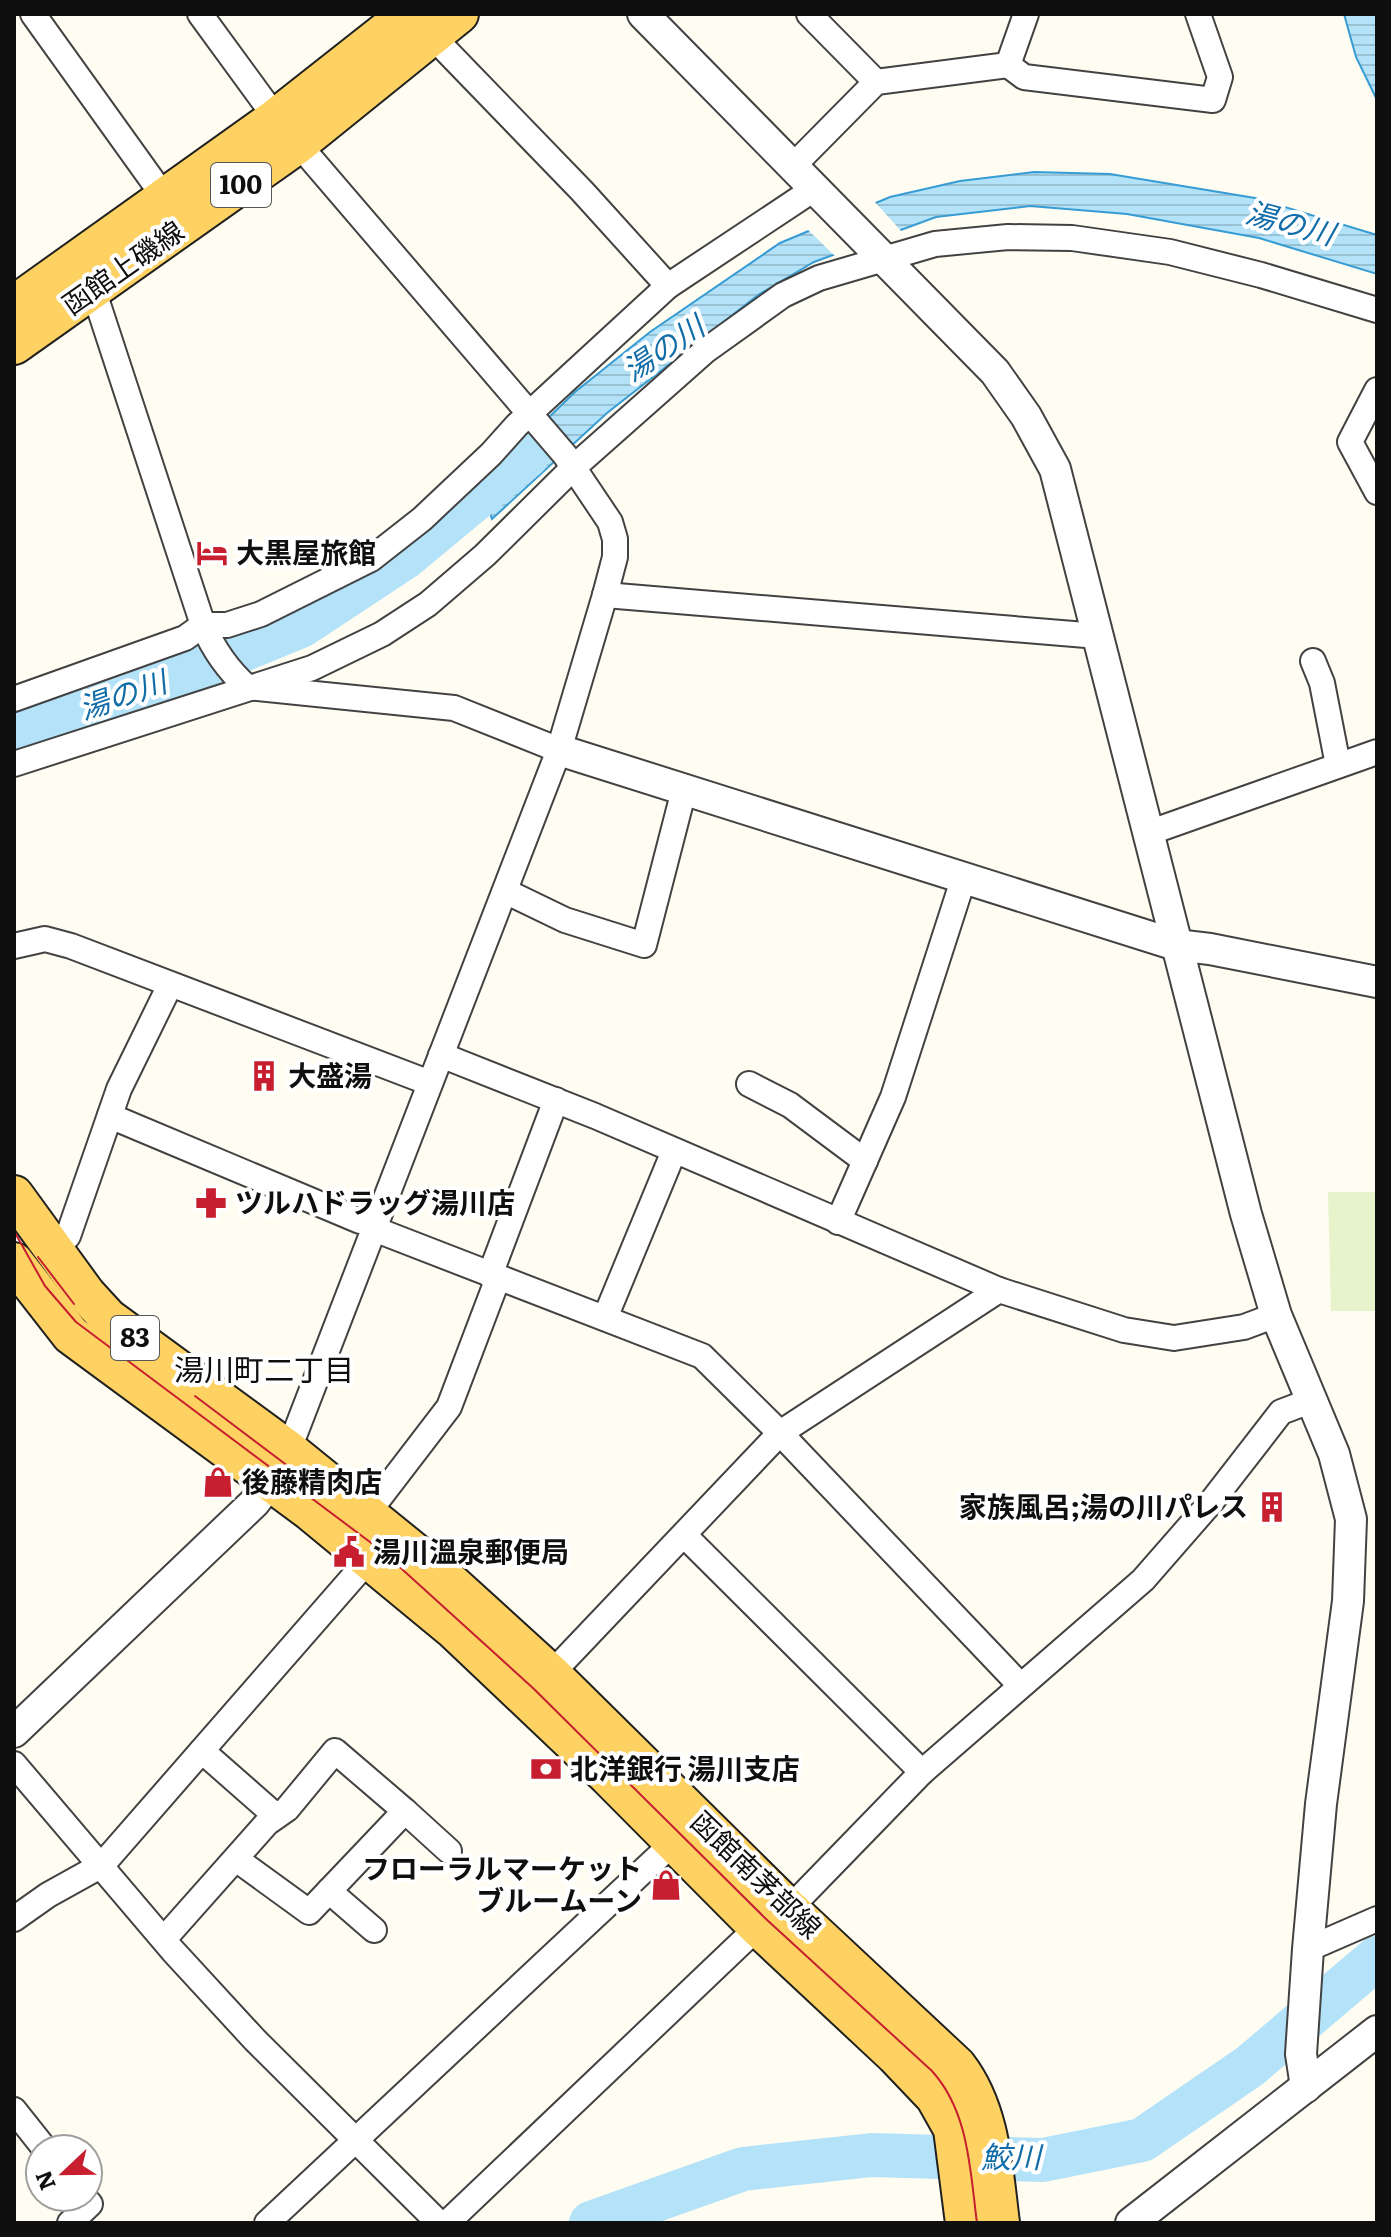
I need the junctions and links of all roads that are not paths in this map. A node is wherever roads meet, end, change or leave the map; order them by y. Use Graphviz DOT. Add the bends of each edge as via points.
graph roads {
  1 [pos="33,14"];
  2 [pos="200,14"];
  3 [pos="643,14"];
  4 [pos="809,14"];
  5 [pos="1026,14"];
  6 [pos="1198,14"];
  7 [pos="433,22"];
  8 [pos="1008,65"];
  9 [pos="876,82"];
  10 [pos="287,131"];
  11 [pos="793,166"];
  12 [pos="821,195"];
  13 [pos="165,198"];
  14 [pos="877,254"];
  15 [pos="85,275"];
  16 [pos="668,286"];
  17 [pos="14,305"];
  18 [pos="1377,310"];
  19 [pos="14,345"];
  20 [pos="1377,390"];
  21 [pos="532,417"];
  22 [pos="570,461"];
  23 [pos="1377,492"];
  24 [pos="605,595"];
  25 [pos="207,633"];
  26 [pos="1098,636"];
  27 [pos="1313,661"];
  28 [pos="243,683"];
  29 [pos="14,699"];
  30 [pos="559,750"];
  31 [pos="1377,752"];
  32 [pos="14,764"];
  33 [pos="1338,765"];
  34 [pos="684,790"];
  35 [pos="1148,833"];
  36 [pos="963,880"];
  37 [pos="505,891"];
  38 [pos="1176,945"];
  39 [pos="14,946"];
  40 [pos="1377,982"];
  41 [pos="170,985"];
  42 [pos="441,1055"];
  43 [pos="430,1083"];
  44 [pos="749,1084"];
  45 [pos="556,1100"];
  46 [pos="110,1116"];
  47 [pos="674,1151"];
  48 [pos="865,1161"];
  49 [pos="14,1195"];
  50 [pos="838,1222"];
  51 [pos="367,1225"];
  52 [pos="54,1251"];
  53 [pos="14,1262"];
  54 [pos="494,1277"];
  55 [pos="999,1290"];
  56 [pos="1276,1315"];
  57 [pos="605,1318"];
  58 [pos="1310,1401"];
  59 [pos="780,1433"];
  60 [pos="279,1465"];
  61 [pos="377,1501"];
  62 [pos="684,1535"];
  63 [pos="369,1559"];
  64 [pos="551,1674"];
  65 [pos="1020,1685"];
  66 [pos="14,1732"];
  67 [pos="202,1751"];
  68 [pos="14,1764"];
  69 [pos="922,1772"];
  70 [pos="405,1811"];
  71 [pos="276,1816"];
  72 [pos="673,1843"];
  73 [pos="449,1851"];
  74 [pos="236,1859"];
  75 [pos="102,1865"];
  76 [pos="329,1891"];
  77 [pos="773,1918"];
  78 [pos="14,1919"];
  79 [pos="1377,1919"];
  80 [pos="374,1930"];
  81 [pos="164,1939"];
  82 [pos="1308,1949"];
  83 [pos="1377,2031"];
  84 [pos="1306,2087"];
  85 [pos="14,2110"];
  86 [pos="32,2133"];
  87 [pos="354,2140"];
  88 [pos="980,2206"];
  89 [pos="267,2223"];
  90 [pos="439,2223"];
  91 [pos="447,2223"];
  92 [pos="1131,2223"];
  1 -- 13 [label="street"];
  2 -- 10 [label="street"];
  3 -- 11 [label="street"];
  4 -- 9 [label="street"];
  5 -- 8 [label="street"];
  6 -- 8 [label="street" via="1220,77 1213,100 1024,77"];
  7 -- 10 [label="main road, 函館上磯線 / 100"];
  7 -- 16 [label="street"];
  8 -- 9 [label="street"];
  9 -- 11 [label="street"];
  10 -- 13 [label="main road, 函館上磯線 / 100"];
  10 -- 15 [label="main road, 函館上磯線 / 100"];
  10 -- 21 [label="street"];
  11 -- 12 [label="street"];
  12 -- 14 [label="street"];
  12 -- 16 [label="street"];
  13 -- 15 [label="main road, 函館上磯線 / 100"];
  14 -- 18 [label="street" via="1008,237 1072,238 1170,252"];
  14 -- 22 [label="street" via="783,295"];
  14 -- 26 [label="street" via="995,372 1026,416 1055,469"];
  15 -- 17 [label="main road, 函館上磯線 / 100"];
  15 -- 19 [label="main road, 函館上磯線 / 100"];
  15 -- 25 [label="street"];
  16 -- 21 [label="street"];
  20 -- 23 [label="street" via="1350,442"];
  21 -- 22 [label="street"];
  21 -- 25 [label="street" via="371,559 261,614"];
  22 -- 24 [label="street" via="610,522 615,539"];
  22 -- 28 [label="street" via="485,555 409,618 312,668"];
  24 -- 26 [label="street"];
  24 -- 30 [label="street"];
  25 -- 28 [label="street"];
  25 -- 29 [label="street"];
  26 -- 35 [label="street"];
  27 -- 33 [label="street"];
  28 -- 30 [label="street" via="454,708"];
  28 -- 32 [label="street"];
  30 -- 34 [label="street"];
  30 -- 37 [label="street"];
  31 -- 33 [label="street"];
  33 -- 35 [label="street"];
  34 -- 36 [label="street"];
  34 -- 37 [label="street" via="644,945 565,920"];
  35 -- 38 [label="street"];
  36 -- 38 [label="street"];
  36 -- 48 [label="street" via="893,1097"];
  37 -- 42 [label="street"];
  38 -- 40 [label="street"];
  38 -- 56 [label="street"];
  39 -- 41 [label="street" via="45,939"];
  41 -- 43 [label="street"];
  41 -- 46 [label="street"];
  42 -- 43 [label="street"];
  42 -- 45 [label="street"];
  43 -- 51 [label="street"];
  44 -- 48 [label="street" via="790,1105"];
  45 -- 47 [label="street"];
  45 -- 54 [label="street"];
  46 -- 51 [label="street"];
  46 -- 52 [label="street" via="68,1236"];
  47 -- 50 [label="street"];
  47 -- 57 [label="street"];
  48 -- 50 [label="street"];
  49 -- 52 [label="main road, 83"];
  50 -- 55 [label="street"];
  51 -- 54 [label="street"];
  51 -- 60 [label="street"];
  52 -- 60 [label="main road, 83" via="108,1318"];
  53 -- 60 [label="main road, 83" via="71,1335"];
  54 -- 57 [label="street"];
  54 -- 61 [label="street" via="449,1407"];
  55 -- 56 [label="street" via="1124,1330 1174,1338 1244,1327"];
  55 -- 59 [label="street"];
  56 -- 58 [label="street"];
  57 -- 59 [label="street" via="702,1356"];
  58 -- 65 [label="street" via="1281,1412 1143,1580"];
  58 -- 82 [label="street" via="1334,1454 1351,1519 1348,1601"];
  59 -- 62 [label="street"];
  59 -- 65 [label="street"];
  60 -- 63 [label="main road, 函館南茅部線 / 83"];
  60 -- 64 [label="main road, 函館南茅部線 / 83" via="440,1573"];
  60 -- 66 [label="street" via="254,1503"];
  62 -- 64 [label="street"];
  62 -- 69 [label="street"];
  63 -- 67 [label="street"];
  63 -- 72 [label="main road, 函館南茅部線 / 83" via="528,1698"];
  64 -- 77 [label="main road, 函館南茅部線 / 83"];
  65 -- 69 [label="street"];
  67 -- 71 [label="street"];
  67 -- 75 [label="street"];
  68 -- 75 [label="street"];
  69 -- 77 [label="street"];
  70 -- 71 [label="street" via="335,1751"];
  70 -- 73 [label="street"];
  70 -- 76 [label="street"];
  71 -- 74 [label="street"];
  72 -- 77 [label="main road, 函館南茅部線 / 83"];
  72 -- 87 [label="street"];
  74 -- 76 [label="street" via="309,1912"];
  74 -- 81 [label="street"];
  75 -- 78 [label="street"];
  75 -- 81 [label="street"];
  76 -- 80 [label="street"];
  77 -- 88 [label="main road, 函館南茅部線 / 83" via="957,2066 971,2086 969,2127"];
  77 -- 91 [label="street"];
  79 -- 82 [label="street"];
  81 -- 87 [label="street"];
  82 -- 84 [label="street" via="1301,2054"];
  83 -- 84 [label="street"];
  84 -- 92 [label="street"];
  85 -- 86 [label="street"];
  87 -- 89 [label="street"];
  87 -- 90 [label="street"];
}
